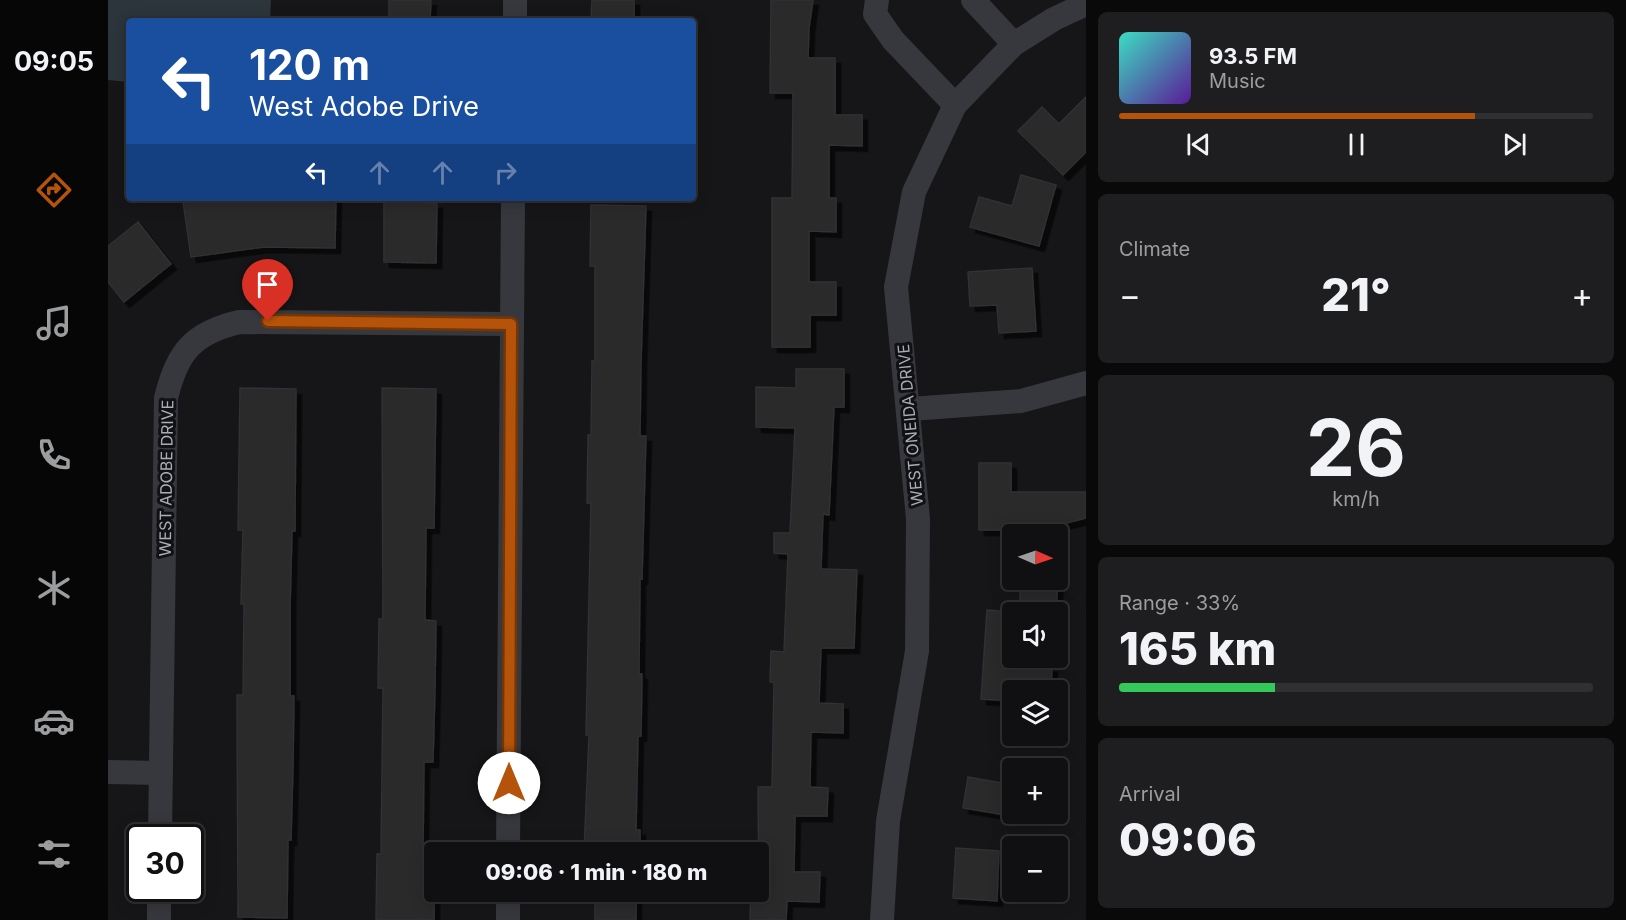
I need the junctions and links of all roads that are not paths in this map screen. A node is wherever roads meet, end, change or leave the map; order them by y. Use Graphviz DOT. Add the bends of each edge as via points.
graph roads {
  1 [pos="515,0"];
  2 [pos="877,0"];
  3 [pos="973,0"];
  4 [pos="1086,4"];
  5 [pos="515,18"];
  6 [pos="1014,44"];
  7 [pos="955,105"];
  8 [pos="513,201"];
  9 [pos="511,324"];
  10 [pos="1086,383"];
  11 [pos="910,409"];
  12 [pos="108,772"];
  13 [pos="161,773"];
  14 [pos="160,824"];
  15 [pos="508,842"];
  16 [pos="159,902"];
  17 [pos="508,902"];
  18 [pos="159,920"];
  19 [pos="508,920"];
  20 [pos="882,920"];
  1 -- 5 [label="street"];
  2 -- 7 [label="street" via="875,14 893,40"];
  3 -- 6 [label="street"];
  4 -- 6 [label="street, WEST ONEIDA DRIVE"];
  6 -- 7 [label="street, WEST ONEIDA DRIVE"];
  7 -- 11 [label="street, WEST ONEIDA DRIVE" via="914,192 896,287"];
  8 -- 9 [label="street"];
  9 -- 13 [label="street, WEST ADOBE DRIVE" via="239,322 214,328 197,338 180,356 166,398"];
  9 -- 15 [label="street"];
  10 -- 11 [label="street" via="1021,401"];
  11 -- 20 [label="street, WEST ONEIDA DRIVE" via="918,519 917,651 888,821"];
  12 -- 13 [label="street"];
  13 -- 14 [label="street, WEST ADOBE DRIVE"];
  16 -- 18 [label="street"];
  17 -- 19 [label="street"];
}
